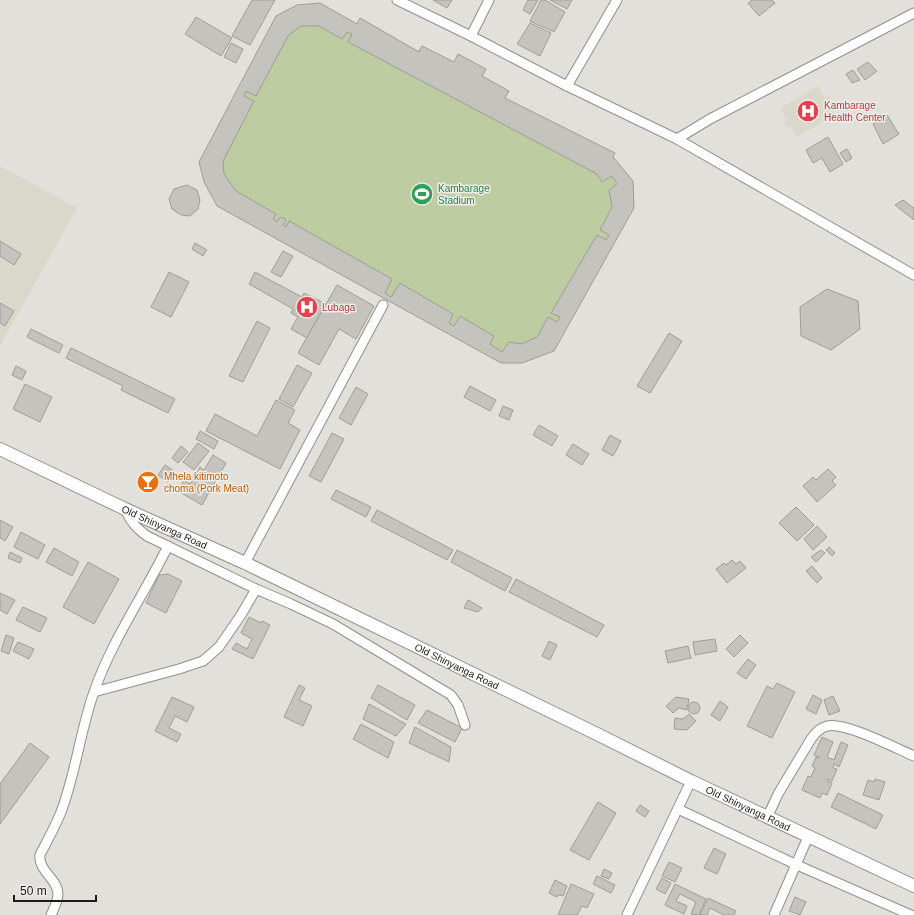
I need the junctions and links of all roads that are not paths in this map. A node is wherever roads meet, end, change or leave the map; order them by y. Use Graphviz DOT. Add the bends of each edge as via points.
graph roads {
  1 [pos="397,0"];
  2 [pos="489,0"];
  3 [pos="617,0"];
  4 [pos="914,13"];
  5 [pos="471,36"];
  6 [pos="567,86"];
  7 [pos="677,139"];
  8 [pos="914,275"];
  9 [pos="383,305"];
  10 [pos="0,449"];
  11 [pos="125,509"];
  12 [pos="168,546"];
  13 [pos="245,563"];
  14 [pos="256,589"];
  15 [pos="94,692"];
  16 [pos="465,725"];
  17 [pos="914,756"];
  18 [pos="691,781"];
  19 [pos="678,809"];
  20 [pos="767,818"];
  21 [pos="808,837"];
  22 [pos="797,865"];
  23 [pos="914,886"];
  24 [pos="51,915"];
  25 [pos="627,915"];
  26 [pos="774,915"];
  27 [pos="911,915"];
  1 -- 5 [label="street"];
  2 -- 5 [label="street"];
  3 -- 6 [label="street"];
  4 -- 7 [label="street" via="710,119"];
  5 -- 6 [label="street"];
  6 -- 7 [label="street"];
  7 -- 8 [label="street"];
  9 -- 13 [label="street"];
  10 -- 11 [label="main road, Old Shinyanga Road"];
  11 -- 12 [label="street" via="136,527 147,536"];
  11 -- 13 [label="main road, Old Shinyanga Road"];
  12 -- 14 [label="street"];
  12 -- 15 [label="street" via="136,603"];
  13 -- 18 [label="main road, Old Shinyanga Road"];
  14 -- 15 [label="street" via="219,647 203,661"];
  14 -- 16 [label="street" via="333,624 451,695 458,705"];
  15 -- 24 [label="street" via="61,812 40,855 41,866 58,892 58,899"];
  17 -- 20 [label="street" via="854,731 835,726 824,727 811,739 778,794"];
  18 -- 19 [label="street"];
  18 -- 20 [label="main road, Old Shinyanga Road"];
  19 -- 22 [label="street"];
  19 -- 25 [label="street"];
  20 -- 21 [label="main road, Old Shinyanga Road"];
  21 -- 22 [label="street"];
  21 -- 23 [label="main road, Old Shinyanga Road"];
  22 -- 26 [label="street"];
  22 -- 27 [label="street"];
}
